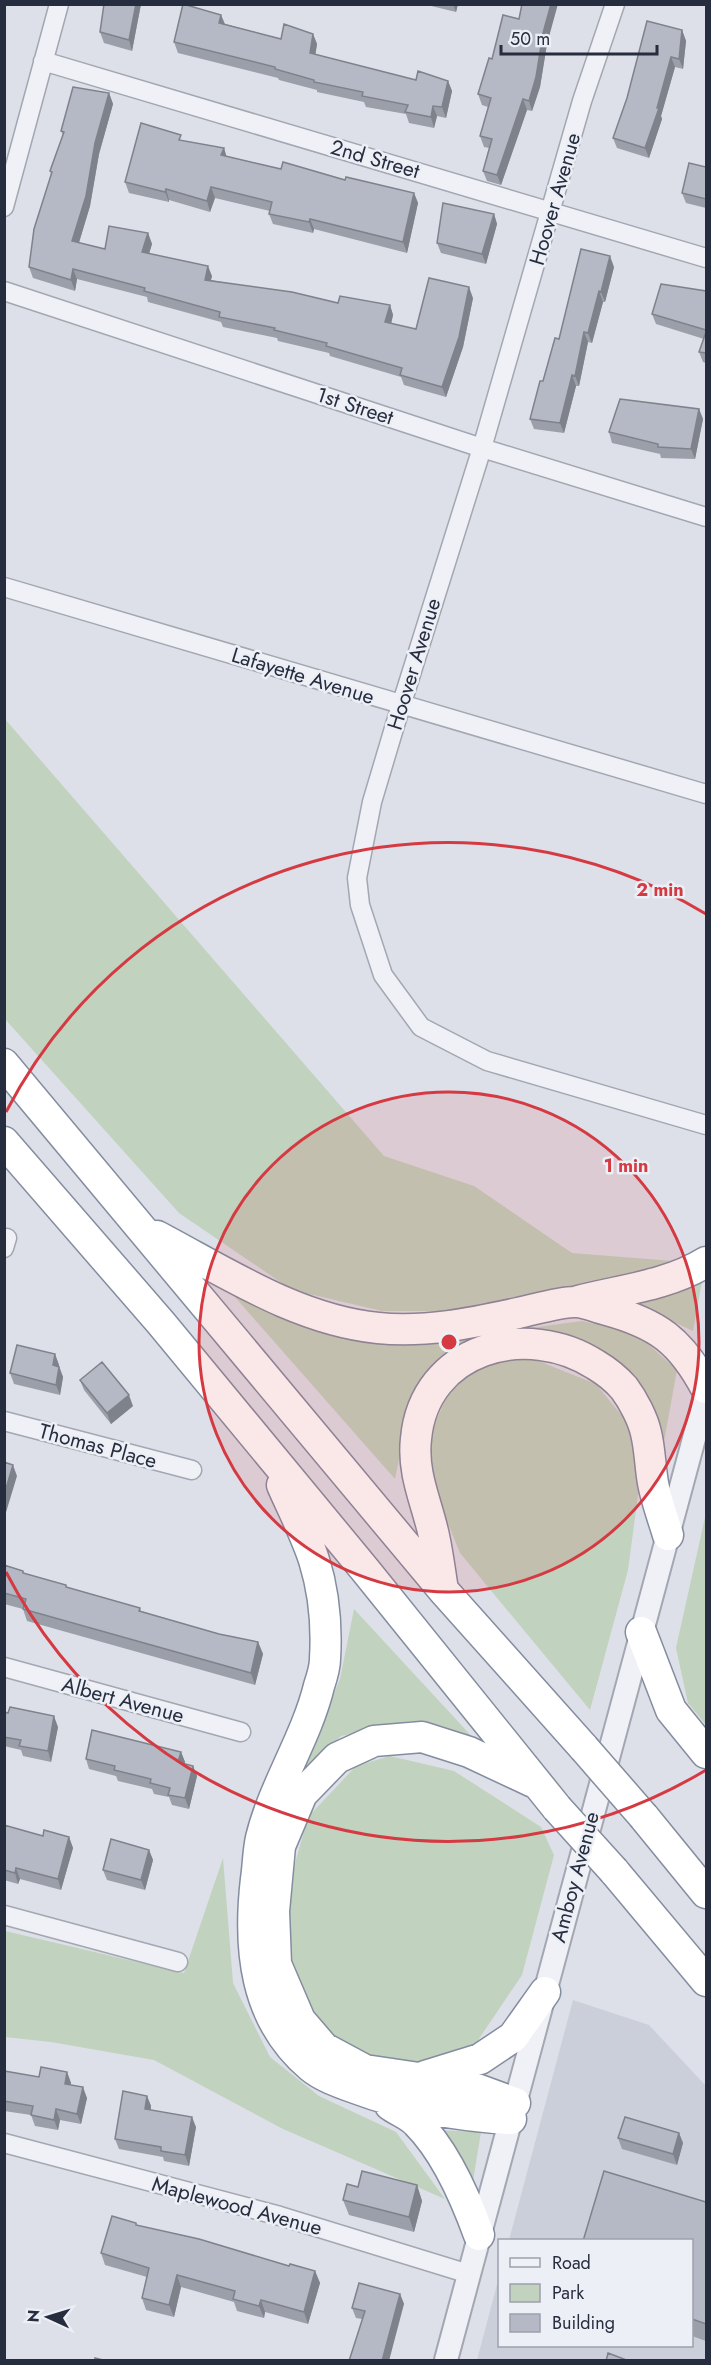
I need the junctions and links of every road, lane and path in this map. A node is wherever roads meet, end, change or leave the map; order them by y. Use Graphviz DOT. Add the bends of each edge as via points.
graph roads {
  1 [pos="59,4"];
  2 [pos="615,4"];
  3 [pos="43,61"];
  4 [pos="4,207"];
  5 [pos="552,211"];
  6 [pos="706,258"];
  7 [pos="4,291"];
  8 [pos="482,448"];
  9 [pos="706,517"];
  10 [pos="4,587"];
  11 [pos="402,705"];
  12 [pos="706,794"];
  13 [pos="4,1064"];
  14 [pos="706,1125"];
  15 [pos="4,1142"];
  16 [pos="144,1229"];
  17 [pos="706,1262"];
  18 [pos="576,1302"];
  19 [pos="706,1388"];
  20 [pos="706,1394"];
  21 [pos="4,1421"];
  22 [pos="269,1455"];
  23 [pos="192,1470"];
  24 [pos="668,1535"];
  25 [pos="443,1590"];
  26 [pos="641,1632"];
  27 [pos="4,1667"];
  28 [pos="241,1732"];
  29 [pos="706,1753"];
  30 [pos="549,1797"];
  31 [pos="706,1893"];
  32 [pos="4,1915"];
  33 [pos="178,1962"];
  34 [pos="706,1981"];
  35 [pos="545,1992"];
  36 [pos="415,2079"];
  37 [pos="372,2094"];
  38 [pos="513,2111"];
  39 [pos="4,2143"];
  40 [pos="479,2235"];
  41 [pos="469,2274"];
  42 [pos="446,2361"];
  1 -- 3 [label="street"];
  2 -- 5 [label="street, Hoover Avenue" via="582,101"];
  3 -- 4 [label="street"];
  3 -- 5 [label="street, 2nd Street"];
  5 -- 6 [label="street, 2nd Street"];
  5 -- 8 [label="street, Hoover Avenue"];
  7 -- 8 [label="street, 1st Street"];
  8 -- 9 [label="street, 1st Street"];
  8 -- 11 [label="street, Hoover Avenue"];
  10 -- 11 [label="street, Lafayette Avenue"];
  11 -- 12 [label="street, Lafayette Avenue"];
  11 -- 14 [label="street, Hoover Avenue" via="372,802 357,878 360,905 383,975 401,1002 421,1027 487,1061"];
  13 -- 16 [label="highway"];
  15 -- 22 [label="highway"];
  16 -- 18 [label="highway" via="269,1295 310,1312 367,1326 427,1329"];
  16 -- 25 [label="highway"];
  17 -- 18 [label="highway" via="685,1274"];
  18 -- 19 [label="highway" via="630,1317 660,1331 693,1362"];
  20 -- 24 [label="street, Amboy Avenue"];
  21 -- 23 [label="street, Thomas Place"];
  22 -- 30 [label="highway"];
  22 -- 37 [label="highway" via="314,1560 325,1609 325,1662 314,1708 278,1787 261,1839 253,1948 262,1997 280,2032 311,2067"];
  24 -- 25 [label="highway" via="653,1484 646,1432 624,1388 582,1356 560,1348 537,1343 496,1346 451,1368 429,1395 416,1439 417,1480 434,1536"];
  24 -- 26 [label="street, Amboy Avenue"];
  25 -- 31 [label="highway, bridge"];
  26 -- 29 [label="highway" via="671,1710"];
  26 -- 35 [label="street, Amboy Avenue"];
  27 -- 28 [label="street, Albert Avenue"];
  30 -- 34 [label="highway, bridge"];
  30 -- 36 [label="highway" via="470,1752 422,1737 374,1740 337,1758 302,1794 280,1846 274,1911 276,1964 300,2020 324,2048 365,2070"];
  32 -- 33 [label="street"];
  35 -- 36 [label="highway" via="505,2043 480,2059"];
  35 -- 38 [label="street, Amboy Avenue"];
  36 -- 38 [label="highway" via="466,2085"];
  37 -- 38 [label="highway" via="467,2116"];
  37 -- 40 [label="highway" via="417,2122 466,2199"];
  38 -- 40 [label="street, Amboy Avenue"];
  39 -- 41 [label="street, Maplewood Avenue" via="280,2216"];
  40 -- 41 [label="street, Amboy Avenue"];
  41 -- 42 [label="street, Amboy Avenue"];
}
